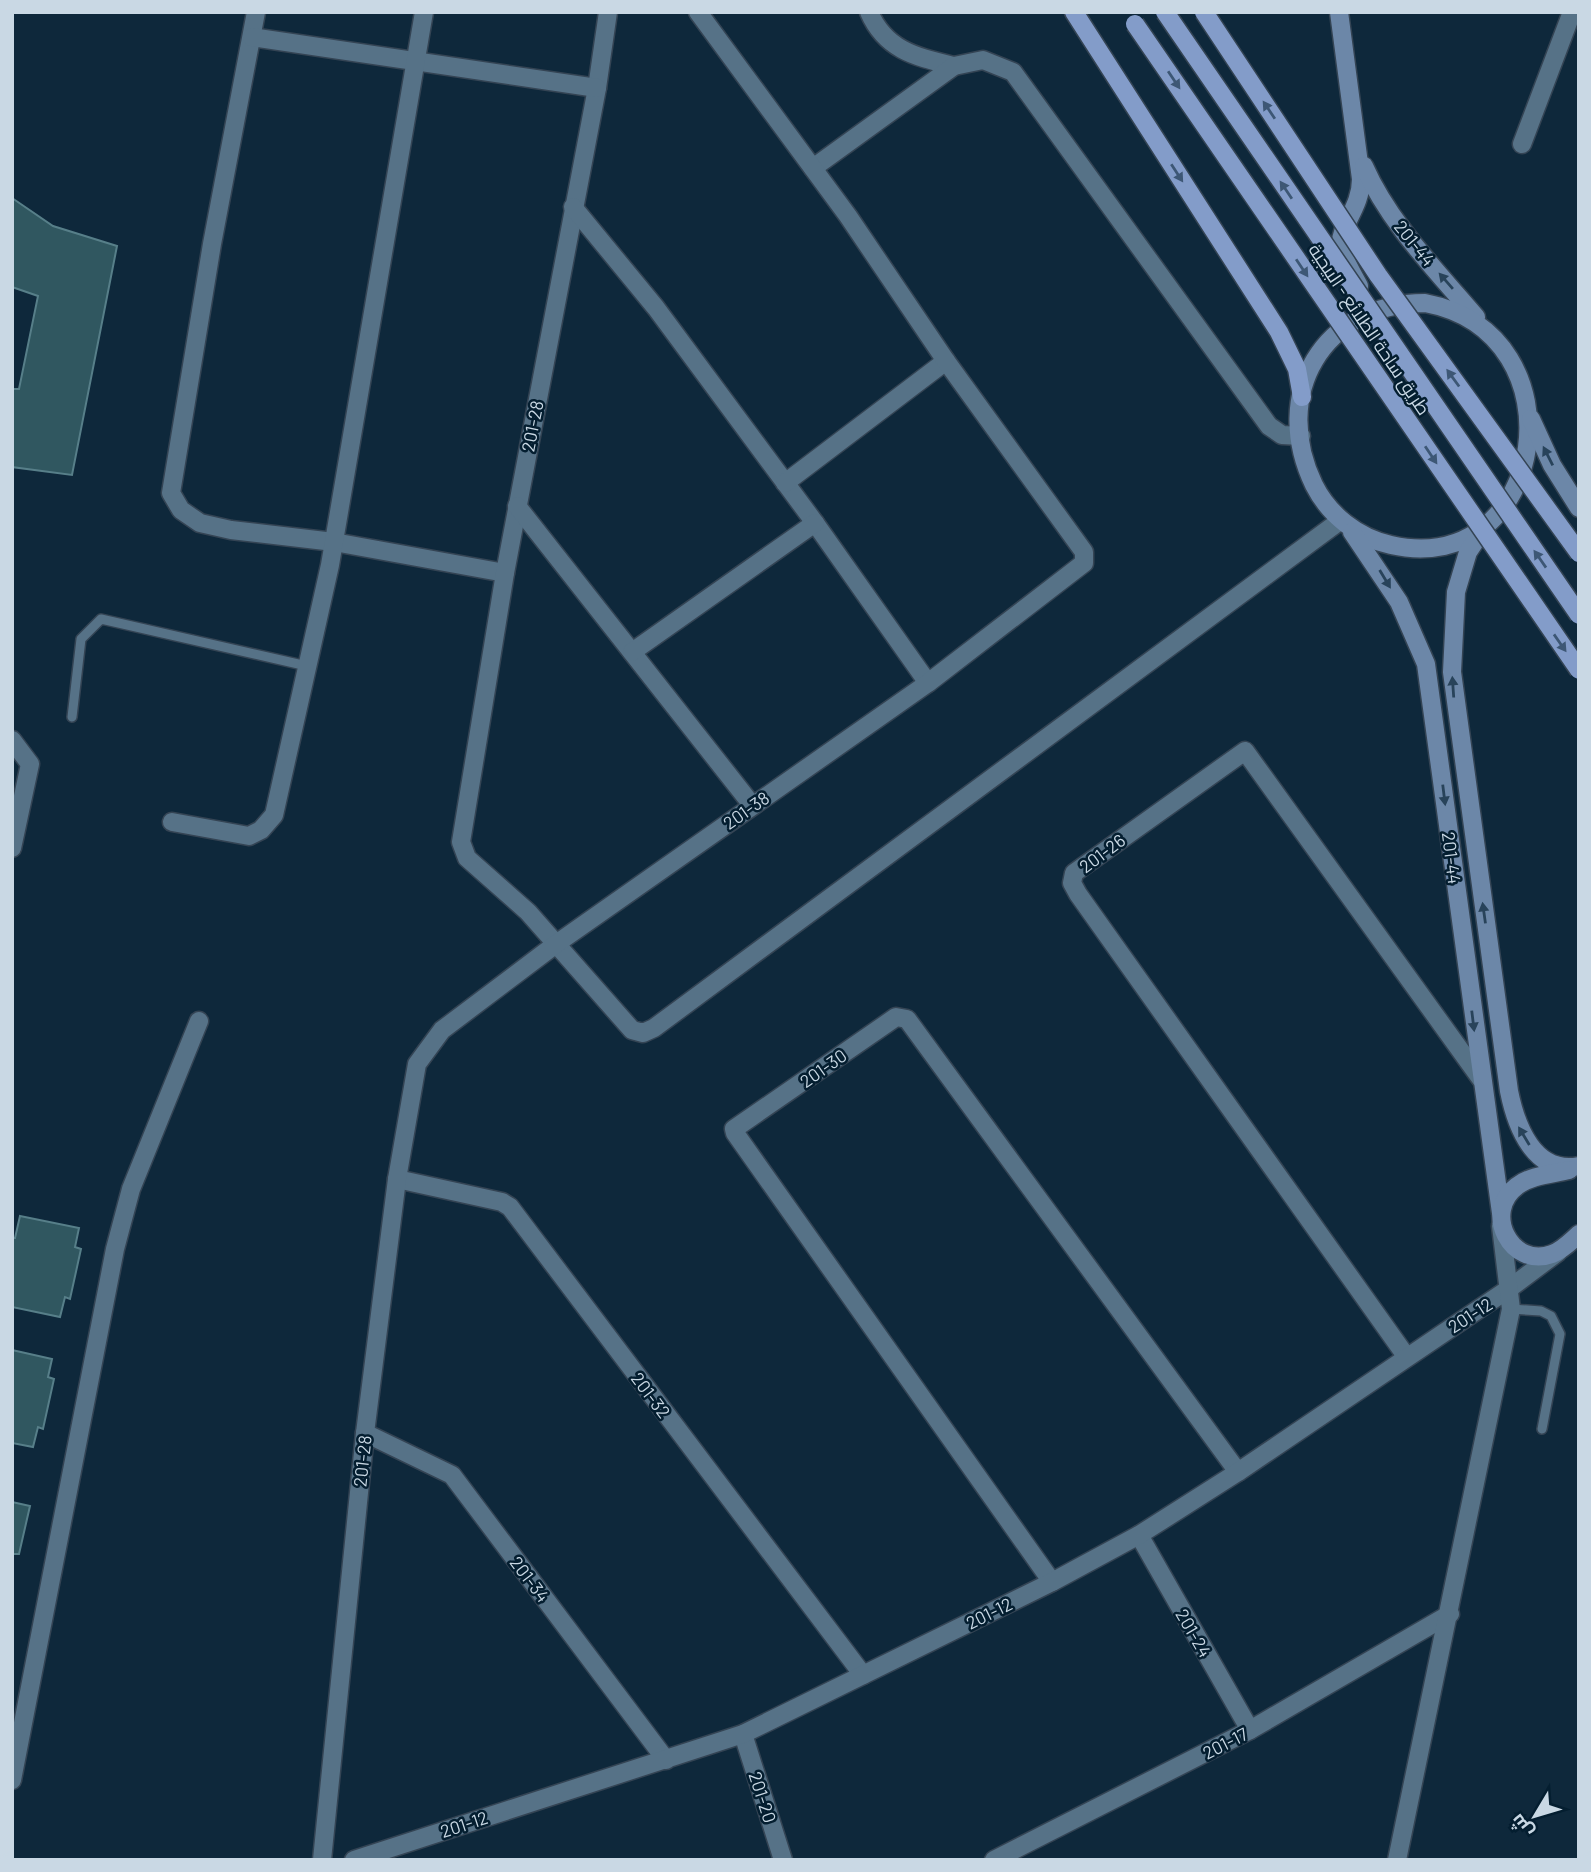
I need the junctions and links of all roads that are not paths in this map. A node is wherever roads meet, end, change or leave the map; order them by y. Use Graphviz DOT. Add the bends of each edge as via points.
graph roads {
  1 [pos="256,12"];
  2 [pos="424,12"];
  3 [pos="608,12"];
  4 [pos="698,12"];
  5 [pos="869,12"];
  6 [pos="1074,12"];
  7 [pos="1165,12"];
  8 [pos="1204,12"];
  9 [pos="1339,12"];
  10 [pos="1572,12"];
  11 [pos="1131,18"];
  12 [pos="252,37"];
  13 [pos="416,62"];
  14 [pos="954,66"];
  15 [pos="597,88"];
  16 [pos="1357,142"];
  17 [pos="1522,144"];
  18 [pos="813,168"];
  19 [pos="573,206"];
  20 [pos="1349,323"];
  21 [pos="1491,333"];
  22 [pos="946,361"];
  23 [pos="1302,397"];
  24 [pos="1526,401"];
  25 [pos="1301,436"];
  26 [pos="785,483"];
  27 [pos="517,506"];
  28 [pos="1579,508"];
  29 [pos="1343,522"];
  30 [pos="815,523"];
  31 [pos="1489,523"];
  32 [pos="334,542"];
  33 [pos="1579,553"];
  34 [pos="505,573"];
  35 [pos="1579,615"];
  36 [pos="632,652"];
  37 [pos="307,666"];
  38 [pos="1579,670"];
  39 [pos="928,683"];
  40 [pos="72,717"];
  41 [pos="12,740"];
  42 [pos="752,805"];
  43 [pos="172,822"];
  44 [pos="12,848"];
  45 [pos="556,944"];
  46 [pos="198,1021"];
  47 [pos="417,1064"];
  48 [pos="1481,1079"];
  49 [pos="1579,1167"];
  50 [pos="397,1179"];
  51 [pos="1501,1220"];
  52 [pos="1579,1234"];
  53 [pos="1564,1247"];
  54 [pos="1510,1288"];
  55 [pos="1511,1310"];
  56 [pos="1406,1356"];
  57 [pos="1542,1429"];
  58 [pos="365,1433"];
  59 [pos="1238,1472"];
  60 [pos="1139,1535"];
  61 [pos="1052,1582"];
  62 [pos="1450,1614"];
  63 [pos="863,1675"];
  64 [pos="1250,1730"];
  65 [pos="743,1734"];
  66 [pos="666,1760"];
  67 [pos="12,1780"];
  68 [pos="321,1860"];
  69 [pos="354,1860"];
  70 [pos="783,1860"];
  71 [pos="994,1860"];
  72 [pos="1396,1860"];
  1 -- 12 [label="street"];
  2 -- 13 [label="street"];
  3 -- 15 [label="street, 201-28"];
  4 -- 18 [label="street"];
  5 -- 14 [label="street" via="876,27 908,55"];
  6 -- 23 [label="main road, one-way" via="1279,332 1297,369"];
  35 -- 7 [label="main road, طريق ساحة الطلائع - البيجية, one-way, bridge"];
  33 -- 8 [label="main road, one-way, bridge" via="1378,275"];
  9 -- 16 [label="main road, 201-44"];
  10 -- 17 [label="street"];
  11 -- 38 [label="main road, طريق ساحة الطلائع - البيجية, one-way, bridge"];
  12 -- 13 [label="street"];
  12 -- 32 [label="street" via="171,493 181,510 200,523"];
  13 -- 15 [label="street"];
  13 -- 32 [label="street"];
  14 -- 18 [label="street"];
  14 -- 25 [label="street" via="983,60 1013,72 1269,426 1282,435"];
  15 -- 19 [label="street, 201-28"];
  16 -- 20 [label="main road, 201-44" via="1360,197 1342,246 1363,306"];
  21 -- 16 [label="main road, 201-44, one-way" via="1387,209 1373,187"];
  18 -- 22 [label="street"];
  19 -- 26 [label="street" via="619,260"];
  19 -- 27 [label="street, 201-28"];
  20 -- 21 [label="main road" via="1389,305 1425,303 1460,313"];
  20 -- 23 [label="main road" via="1318,354"];
  21 -- 24 [label="main road" via="1514,365"];
  22 -- 26 [label="street"];
  22 -- 39 [label="street, 201-38" via="1084,552 1084,563"];
  23 -- 25 [label="main road"];
  28 -- 24 [label="main road, one-way" via="1538,438"];
  24 -- 31 [label="main road" via="1528,428 1520,477 1514,493"];
  25 -- 29 [label="main road" via="1315,486"];
  26 -- 30 [label="street"];
  27 -- 34 [label="street, 201-28"];
  27 -- 36 [label="street"];
  29 -- 31 [label="main road" via="1379,543 1418,549 1456,542"];
  29 -- 45 [label="street" via="649,1031 637,1032 627,1026"];
  29 -- 48 [label="main road, 201-44, one-way" via="1382,573 1426,663"];
  30 -- 36 [label="street"];
  30 -- 39 [label="street"];
  49 -- 31 [label="main road, one-way" via="1550,1163 1536,1154 1512,1108 1458,727 1451,643 1456,592 1468,552"];
  32 -- 34 [label="street"];
  32 -- 37 [label="street"];
  34 -- 45 [label="street, 201-28" via="461,842 467,858 528,912"];
  36 -- 42 [label="street"];
  37 -- 40 [label="lane" via="101,619 81,639"];
  37 -- 43 [label="street" via="274,815 249,836"];
  39 -- 42 [label="street, 201-38"];
  41 -- 44 [label="street" via="30,764"];
  42 -- 45 [label="street, 201-38"];
  45 -- 47 [label="street, 201-38" via="442,1030"];
  46 -- 67 [label="street" via="144,1156 115,1250"];
  47 -- 50 [label="street, 201-28"];
  48 -- 51 [label="main road, 201-44"];
  48 -- 56 [label="street, 201-26" via="1245,751 1074,873 1072,883 1078,894"];
  49 -- 51 [label="main road" via="1519,1184 1503,1202"];
  50 -- 58 [label="street, 201-28"];
  50 -- 63 [label="street, 201-32" via="510,1207"];
  51 -- 53 [label="main road, 201-12" via="1515,1248 1527,1254 1540,1256"];
  51 -- 54 [label="street"];
  52 -- 53 [label="main road, 201-12"];
  53 -- 54 [label="street, 201-12"];
  54 -- 55 [label="street"];
  54 -- 56 [label="street, 201-12"];
  55 -- 57 [label="lane" via="1541,1311 1551,1316 1560,1334"];
  55 -- 62 [label="street"];
  56 -- 59 [label="street, 201-12"];
  58 -- 66 [label="street, 201-34" via="452,1475"];
  58 -- 68 [label="street, 201-28"];
  59 -- 60 [label="street, 201-12"];
  59 -- 61 [label="street, 201-30" via="907,1019 896,1017 734,1129 735,1133"];
  60 -- 61 [label="street, 201-12"];
  60 -- 64 [label="street, 201-24"];
  61 -- 63 [label="street, 201-12"];
  62 -- 64 [label="street, 201-17"];
  62 -- 72 [label="street"];
  63 -- 65 [label="street, 201-12"];
  64 -- 71 [label="street, 201-17"];
  65 -- 66 [label="street, 201-12"];
  65 -- 70 [label="street, 201-20"];
  66 -- 69 [label="street, 201-12"];
}
